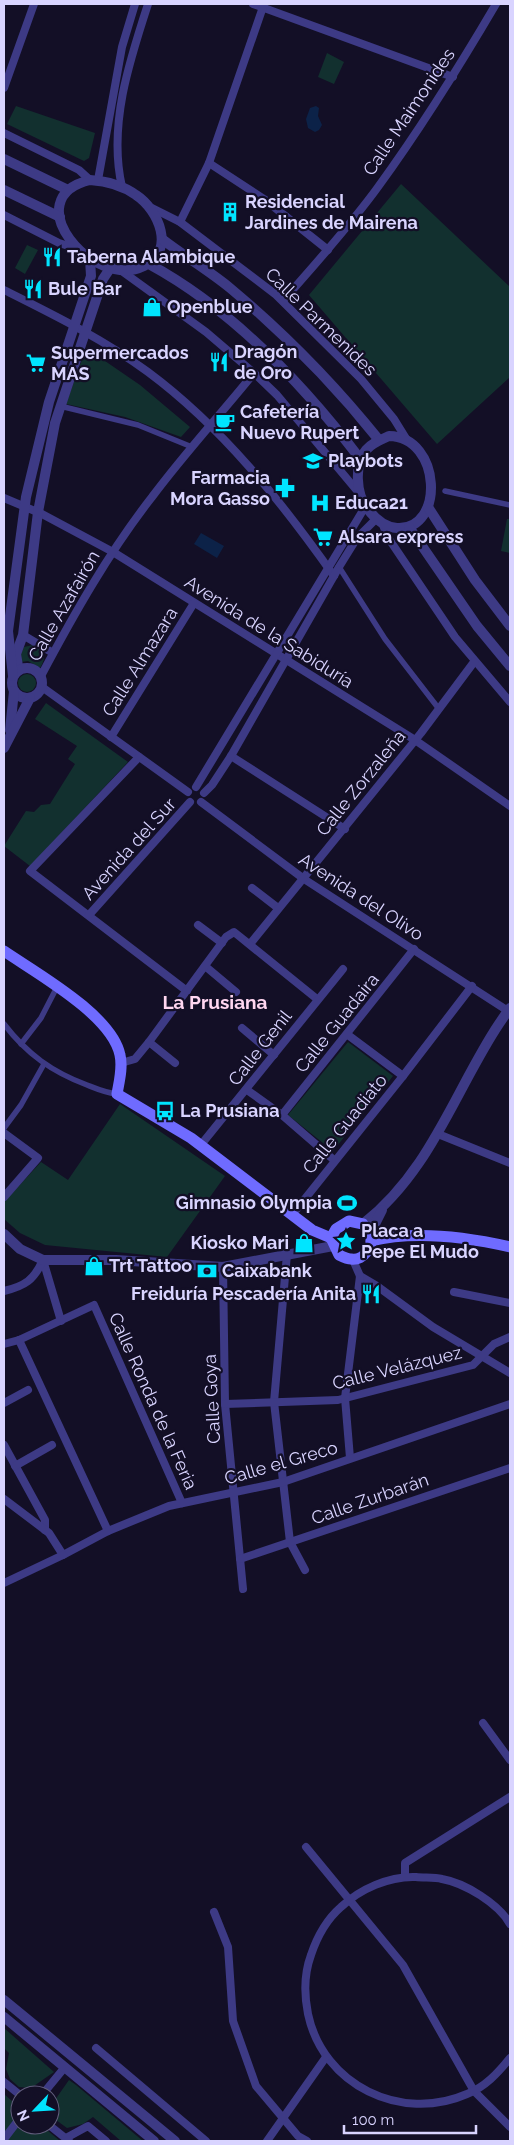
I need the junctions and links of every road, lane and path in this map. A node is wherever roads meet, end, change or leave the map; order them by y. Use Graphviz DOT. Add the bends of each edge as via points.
graph roads {
  1 [pos="34,4"];
  2 [pos="135,4"];
  3 [pos="148,4"];
  4 [pos="253,4"];
  5 [pos="496,4"];
  6 [pos="264,6"];
  7 [pos="453,77"];
  8 [pos="4,88"];
  9 [pos="4,133"];
  10 [pos="4,160"];
  11 [pos="209,163"];
  12 [pos="94,180"];
  13 [pos="122,186"];
  14 [pos="66,189"];
  15 [pos="4,190"];
  16 [pos="150,207"];
  17 [pos="4,214"];
  18 [pos="60,217"];
  19 [pos="180,222"];
  20 [pos="162,239"];
  21 [pos="75,248"];
  22 [pos="328,250"];
  23 [pos="90,259"];
  24 [pos="149,264"];
  25 [pos="115,268"];
  26 [pos="4,290"];
  27 [pos="283,301"];
  28 [pos="75,325"];
  29 [pos="86,331"];
  30 [pos="254,373"];
  31 [pos="60,406"];
  32 [pos="209,425"];
  33 [pos="379,440"];
  34 [pos="407,440"];
  35 [pos="192,447"];
  36 [pos="361,460"];
  37 [pos="445,491"];
  38 [pos="361,496"];
  39 [pos="4,498"];
  40 [pos="510,505"];
  41 [pos="25,506"];
  42 [pos="365,507"];
  43 [pos="428,507"];
  44 [pos="38,512"];
  45 [pos="380,522"];
  46 [pos="409,527"];
  47 [pos="113,552"];
  48 [pos="328,567"];
  49 [pos="339,567"];
  50 [pos="334,576"];
  51 [pos="194,603"];
  52 [pos="510,626"];
  53 [pos="5,630"];
  54 [pos="23,636"];
  55 [pos="53,653"];
  56 [pos="276,654"];
  57 [pos="286,659"];
  58 [pos="474,662"];
  59 [pos="510,666"];
  60 [pos="16,673"];
  61 [pos="41,676"];
  62 [pos="42,687"];
  63 [pos="14,691"];
  64 [pos="30,698"];
  65 [pos="510,702"];
  66 [pos="438,709"];
  67 [pos="111,737"];
  68 [pos="415,740"];
  69 [pos="6,743"];
  70 [pos="231,756"];
  71 [pos="139,757"];
  72 [pos="196,787"];
  73 [pos="188,792"];
  74 [pos="202,798"];
  75 [pos="190,802"];
  76 [pos="510,806"];
  77 [pos="345,828"];
  78 [pos="304,879"];
  79 [pos="252,888"];
  80 [pos="278,908"];
  81 [pos="89,915"];
  82 [pos="198,925"];
  83 [pos="222,942"];
  84 [pos="250,944"];
  85 [pos="414,949"];
  86 [pos="4,952"];
  87 [pos="205,966"];
  88 [pos="343,969"];
  89 [pos="472,986"];
  90 [pos="57,987"];
  91 [pos="187,991"];
  92 [pos="236,992"];
  93 [pos="317,999"];
  94 [pos="509,1009"];
  95 [pos="4,1024"];
  96 [pos="242,1028"];
  97 [pos="348,1035"];
  98 [pos="149,1042"];
  99 [pos="21,1044"];
  100 [pos="274,1055"];
  101 [pos="121,1063"];
  102 [pos="175,1063"];
  103 [pos="44,1064"];
  104 [pos="404,1076"];
  105 [pos="247,1090"];
  106 [pos="117,1094"];
  107 [pos="282,1115"];
  108 [pos="4,1128"];
  109 [pos="4,1133"];
  110 [pos="438,1134"];
  111 [pos="200,1146"];
  112 [pos="334,1160"];
  113 [pos="510,1164"];
  114 [pos="4,1197"];
  115 [pos="382,1208"];
  116 [pos="292,1215"];
  117 [pos="363,1224"];
  118 [pos="4,1234"];
  119 [pos="371,1238"];
  120 [pos="332,1242"];
  121 [pos="510,1247"];
  122 [pos="287,1254"];
  123 [pos="43,1260"];
  124 [pos="353,1260"];
  125 [pos="223,1267"];
  126 [pos="360,1276"];
  127 [pos="4,1291"];
  128 [pos="454,1292"];
  129 [pos="510,1303"];
  130 [pos="61,1321"];
  131 [pos="510,1337"];
  132 [pos="19,1340"];
  133 [pos="4,1344"];
  134 [pos="483,1356"];
  135 [pos="510,1373"];
  136 [pos="28,1390"];
  137 [pos="345,1398"];
  138 [pos="274,1402"];
  139 [pos="4,1403"];
  140 [pos="225,1404"];
  141 [pos="510,1404"];
  142 [pos="4,1445"];
  143 [pos="52,1445"];
  144 [pos="350,1458"];
  145 [pos="15,1466"];
  146 [pos="510,1468"];
  147 [pos="283,1482"];
  148 [pos="233,1493"];
  149 [pos="4,1500"];
  150 [pos="182,1503"];
  151 [pos="45,1530"];
  152 [pos="108,1531"];
  153 [pos="290,1542"];
  154 [pos="63,1554"];
  155 [pos="240,1559"];
  156 [pos="305,1570"];
  157 [pos="4,1583"];
  158 [pos="243,1589"];
  159 [pos="483,1723"];
  160 [pos="510,1760"];
  161 [pos="510,1797"];
  162 [pos="306,1847"];
  163 [pos="405,1877"];
  164 [pos="349,1900"];
  165 [pos="214,1912"];
  166 [pos="510,1924"];
  167 [pos="4,2000"];
  168 [pos="4,2017"];
  169 [pos="96,2048"];
  170 [pos="326,2057"];
  171 [pos="510,2058"];
  172 [pos="65,2067"];
  173 [pos="50,2085"];
  174 [pos="474,2091"];
  175 [pos="284,2119"];
  176 [pos="510,2127"];
  177 [pos="68,2140"];
  178 [pos="106,2141"];
  179 [pos="154,2141"];
  180 [pos="175,2141"];
  181 [pos="206,2141"];
  182 [pos="267,2141"];
  183 [pos="307,2141"];
  1 -- 8 [label="street"];
  2 -- 12 [label="street" via="122,47"];
  3 -- 13 [label="street" via="134,45 117,133 117,166"];
  4 -- 6 [label="street"];
  5 -- 7 [label="street, Calle Maimonides"];
  6 -- 7 [label="street"];
  6 -- 11 [label="street"];
  7 -- 22 [label="street, Calle Maimonides" via="378,187"];
  9 -- 12 [label="street"];
  10 -- 14 [label="street"];
  11 -- 19 [label="street"];
  11 -- 22 [label="street" via="264,199"];
  12 -- 13 [label="street"];
  12 -- 14 [label="street"];
  13 -- 16 [label="street"];
  14 -- 18 [label="street"];
  15 -- 18 [label="street"];
  16 -- 19 [label="street, Calle Parmenides"];
  16 -- 20 [label="street"];
  17 -- 21 [label="street"];
  18 -- 21 [label="street"];
  19 -- 27 [label="street, Calle Parmenides"];
  20 -- 24 [label="street" via="160,251"];
  20 -- 33 [label="street" via="229,287 294,344"];
  21 -- 23 [label="street"];
  22 -- 27 [label="street, Calle Maimonides"];
  23 -- 25 [label="street"];
  23 -- 28 [label="street" via="91,276"];
  24 -- 25 [label="street" via="140,268"];
  24 -- 36 [label="street" via="168,274 224,316 275,361 317,404"];
  25 -- 29 [label="street" via="103,280"];
  25 -- 30 [label="street" via="206,332"];
  26 -- 28 [label="street"];
  27 -- 34 [label="street, Calle Parmenides" via="360,380 394,419"];
  28 -- 29 [label="street"];
  28 -- 41 [label="street" via="49,402"];
  29 -- 31 [label="street"];
  29 -- 32 [label="street" via="149,372"];
  30 -- 32 [label="street, Calle Azafairón"];
  30 -- 38 [label="street" via="277,395"];
  31 -- 35 [label="street" via="138,425"];
  31 -- 44 [label="street"];
  32 -- 35 [label="street, Calle Azafairón"];
  32 -- 48 [label="street" via="265,486"];
  33 -- 34 [label="street" via="398,436"];
  33 -- 36 [label="street" via="364,452"];
  34 -- 43 [label="street" via="416,446 428,467 431,495"];
  35 -- 47 [label="street, Calle Azafairón"];
  36 -- 38 [label="street" via="358,480"];
  37 -- 40 [label="street"];
  38 -- 42 [label="street"];
  39 -- 41 [label="street, Avenida de la Sabiduría"];
  41 -- 44 [label="street, Avenida de la Sabiduría"];
  41 -- 53 [label="street"];
  42 -- 45 [label="street"];
  42 -- 48 [label="street, Avenida del Sur"];
  43 -- 46 [label="street"];
  43 -- 52 [label="street" via="475,580"];
  44 -- 47 [label="street, Avenida de la Sabiduría"];
  44 -- 54 [label="street"];
  45 -- 46 [label="street" via="393,528"];
  45 -- 49 [label="street" via="357,538"];
  45 -- 58 [label="street" via="454,637"];
  46 -- 59 [label="street" via="477,626"];
  47 -- 51 [label="street, Avenida de la Sabiduría"];
  47 -- 55 [label="street, Calle Azafairón"];
  48 -- 50 [label="street"];
  48 -- 56 [label="street, Avenida del Sur"];
  49 -- 50 [label="street"];
  49 -- 66 [label="street" via="385,639"];
  50 -- 57 [label="street"];
  51 -- 56 [label="street, Avenida de la Sabiduría"];
  51 -- 67 [label="street, Calle Almazara"];
  53 -- 60 [label="street"];
  54 -- 55 [label="street"];
  54 -- 60 [label="street" via="16,654"];
  55 -- 61 [label="street, Calle Azafairón"];
  56 -- 57 [label="street, Avenida de la Sabiduría"];
  56 -- 72 [label="street, Avenida del Sur"];
  57 -- 68 [label="street, Avenida de la Sabiduría"];
  57 -- 70 [label="street"];
  58 -- 65 [label="street"];
  58 -- 66 [label="street, Calle Zorzaleña"];
  60 -- 61 [label="street" via="24,667 34,669"];
  60 -- 63 [label="street" via="12,686"];
  61 -- 62 [label="street"];
  62 -- 64 [label="street"];
  62 -- 67 [label="street"];
  63 -- 64 [label="street"];
  63 -- 69 [label="street"];
  64 -- 69 [label="street"];
  66 -- 68 [label="street, Calle Zorzaleña"];
  67 -- 71 [label="street"];
  68 -- 76 [label="street, Avenida de la Sabiduría"];
  68 -- 77 [label="street, Calle Zorzaleña"];
  70 -- 74 [label="street"];
  70 -- 77 [label="street"];
  71 -- 73 [label="street"];
  71 -- 81 [label="street" via="30,871"];
  72 -- 73 [label="street"];
  72 -- 74 [label="street"];
  73 -- 75 [label="street"];
  74 -- 75 [label="street" via="194,804"];
  74 -- 78 [label="street, Avenida del Olivo"];
  75 -- 81 [label="street, Avenida del Sur"];
  77 -- 78 [label="street, Calle Zorzaleña"];
  78 -- 80 [label="street, Calle Zorzaleña"];
  78 -- 85 [label="street, Avenida del Olivo"];
  79 -- 80 [label="street"];
  80 -- 84 [label="street, Calle Zorzaleña"];
  81 -- 91 [label="street"];
  82 -- 83 [label="street"];
  83 -- 84 [label="street" via="234,932"];
  83 -- 87 [label="street"];
  84 -- 93 [label="street"];
  85 -- 89 [label="street, Avenida del Olivo"];
  85 -- 97 [label="street, Calle Guadaira"];
  86 -- 90 [label="main road"];
  87 -- 91 [label="street"];
  87 -- 92 [label="street"];
  88 -- 93 [label="street, Calle Genil"];
  89 -- 94 [label="street, Avenida del Olivo"];
  89 -- 104 [label="street, Calle Guadiato"];
  90 -- 99 [label="street" via="41,1018"];
  90 -- 101 [label="main road" via="93,1014 112,1038"];
  91 -- 98 [label="street"];
  93 -- 100 [label="street, Calle Genil"];
  94 -- 110 [label="street"];
  95 -- 99 [label="street"];
  96 -- 100 [label="street"];
  97 -- 104 [label="street, Calle Guadiato"];
  97 -- 107 [label="street, Calle Guadaira"];
  98 -- 101 [label="street" via="135,1059"];
  98 -- 102 [label="street"];
  99 -- 103 [label="street"];
  100 -- 105 [label="street, Calle Genil"];
  101 -- 106 [label="main road"];
  103 -- 106 [label="street" via="74,1080"];
  103 -- 108 [label="street"];
  104 -- 112 [label="street, Calle Guadiato"];
  105 -- 107 [label="street"];
  105 -- 111 [label="street, Calle Genil"];
  106 -- 111 [label="main road"];
  107 -- 112 [label="street"];
  109 -- 114 [label="street" via="38,1158"];
  110 -- 113 [label="street"];
  110 -- 115 [label="street" via="425,1156"];
  111 -- 116 [label="main road"];
  112 -- 116 [label="street, Calle Guadiato"];
  115 -- 117 [label="street"];
  115 -- 119 [label="street"];
  116 -- 120 [label="main road"];
  117 -- 119 [label="main road"];
  117 -- 120 [label="main road" via="349,1221 336,1228"];
  118 -- 123 [label="street" via="20,1249"];
  119 -- 121 [label="main road" via="429,1235"];
  119 -- 124 [label="main road" via="369,1249"];
  120 -- 122 [label="street"];
  120 -- 124 [label="main road" via="339,1255"];
  122 -- 125 [label="street"];
  122 -- 138 [label="street"];
  123 -- 125 [label="street"];
  123 -- 127 [label="street" via="36,1274 20,1287"];
  123 -- 130 [label="street"];
  124 -- 126 [label="street"];
  125 -- 140 [label="street, Calle Goya"];
  126 -- 134 [label="street" via="432,1326"];
  126 -- 137 [label="street"];
  128 -- 129 [label="street"];
  130 -- 132 [label="street, Calle Ronda de la Feria"];
  130 -- 150 [label="street, Calle Ronda de la Feria" via="94,1305"];
  131 -- 134 [label="street, Calle Velázquez" via="494,1344"];
  132 -- 133 [label="street, Calle Ronda de la Feria"];
  132 -- 152 [label="street"];
  134 -- 135 [label="street"];
  134 -- 137 [label="street, Calle Velázquez" via="473,1365"];
  136 -- 139 [label="street"];
  137 -- 138 [label="street, Calle Velázquez"];
  137 -- 144 [label="street"];
  138 -- 140 [label="street, Calle Velázquez"];
  138 -- 147 [label="street"];
  140 -- 148 [label="street, Calle Goya"];
  141 -- 144 [label="street, Calle el Greco"];
  142 -- 145 [label="street"];
  143 -- 145 [label="street"];
  144 -- 147 [label="street, Calle el Greco"];
  145 -- 151 [label="street" via="45,1520"];
  146 -- 153 [label="street, Calle Zurbarán"];
  147 -- 148 [label="street, Calle el Greco"];
  147 -- 153 [label="street"];
  148 -- 150 [label="street, Calle el Greco"];
  148 -- 155 [label="street, Calle Goya"];
  149 -- 151 [label="street"];
  150 -- 152 [label="street, Calle el Greco"];
  151 -- 154 [label="street"];
  152 -- 154 [label="street, Calle el Greco"];
  153 -- 155 [label="street, Calle Zurbarán"];
  153 -- 156 [label="street"];
  154 -- 157 [label="street, Calle el Greco"];
  155 -- 158 [label="street, Calle Goya"];
  159 -- 160 [label="street"];
  161 -- 163 [label="street" via="405,1863"];
  162 -- 164 [label="street"];
  163 -- 164 [label="street" via="375,1884"];
  163 -- 166 [label="street" via="443,1879 478,1893"];
  164 -- 170 [label="street" via="334,1913 317,1938 306,1968 305,1999 311,2029"];
  164 -- 174 [label="street" via="403,1965"];
  165 -- 175 [label="street" via="228,1947 233,2021 256,2086"];
  167 -- 180 [label="street"];
  168 -- 172 [label="street"];
  169 -- 181 [label="street"];
  170 -- 174 [label="street" via="347,2080 374,2096 404,2104 436,2104"];
  170 -- 175 [label="street"];
  171 -- 174 [label="street" via="497,2074"];
  172 -- 173 [label="street"];
  172 -- 179 [label="street"];
  174 -- 176 [label="street"];
  175 -- 182 [label="street"];
  175 -- 183 [label="street" via="298,2136"];
  177 -- 178 [label="street" via="88,2126"];
}
